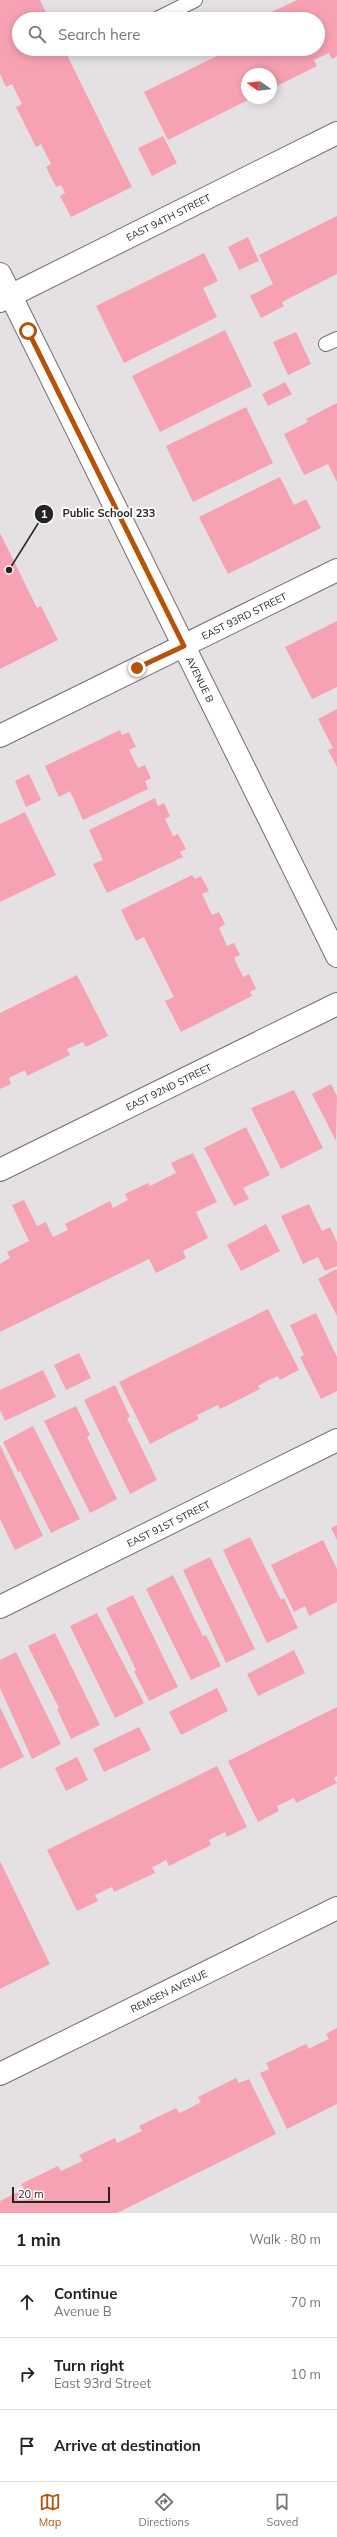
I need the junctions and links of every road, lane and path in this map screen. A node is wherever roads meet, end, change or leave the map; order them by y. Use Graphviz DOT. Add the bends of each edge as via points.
graph roads {
  1 [pos="195,0"];
  2 [pos="171,12"];
  3 [pos="337,133"];
  4 [pos="0,274"];
  5 [pos="5,298"];
  6 [pos="337,570"];
  7 [pos="184,646"];
  8 [pos="0,736"];
  9 [pos="337,956"];
  10 [pos="337,1004"];
  11 [pos="0,1170"];
  12 [pos="337,1440"];
  13 [pos="0,1606"];
  14 [pos="337,1908"];
  15 [pos="0,2074"];
  1 -- 2 [label="lane"];
  3 -- 5 [label="street, EAST 94TH STREET"];
  4 -- 5 [label="street, AVENUE B"];
  5 -- 7 [label="street, AVENUE B"];
  6 -- 7 [label="street, EAST 93RD STREET"];
  7 -- 8 [label="street, EAST 93RD STREET"];
  7 -- 9 [label="street, AVENUE B"];
  10 -- 11 [label="street, EAST 92ND STREET"];
  12 -- 13 [label="street, EAST 91ST STREET"];
  14 -- 15 [label="street, REMSEN AVENUE"];
}
